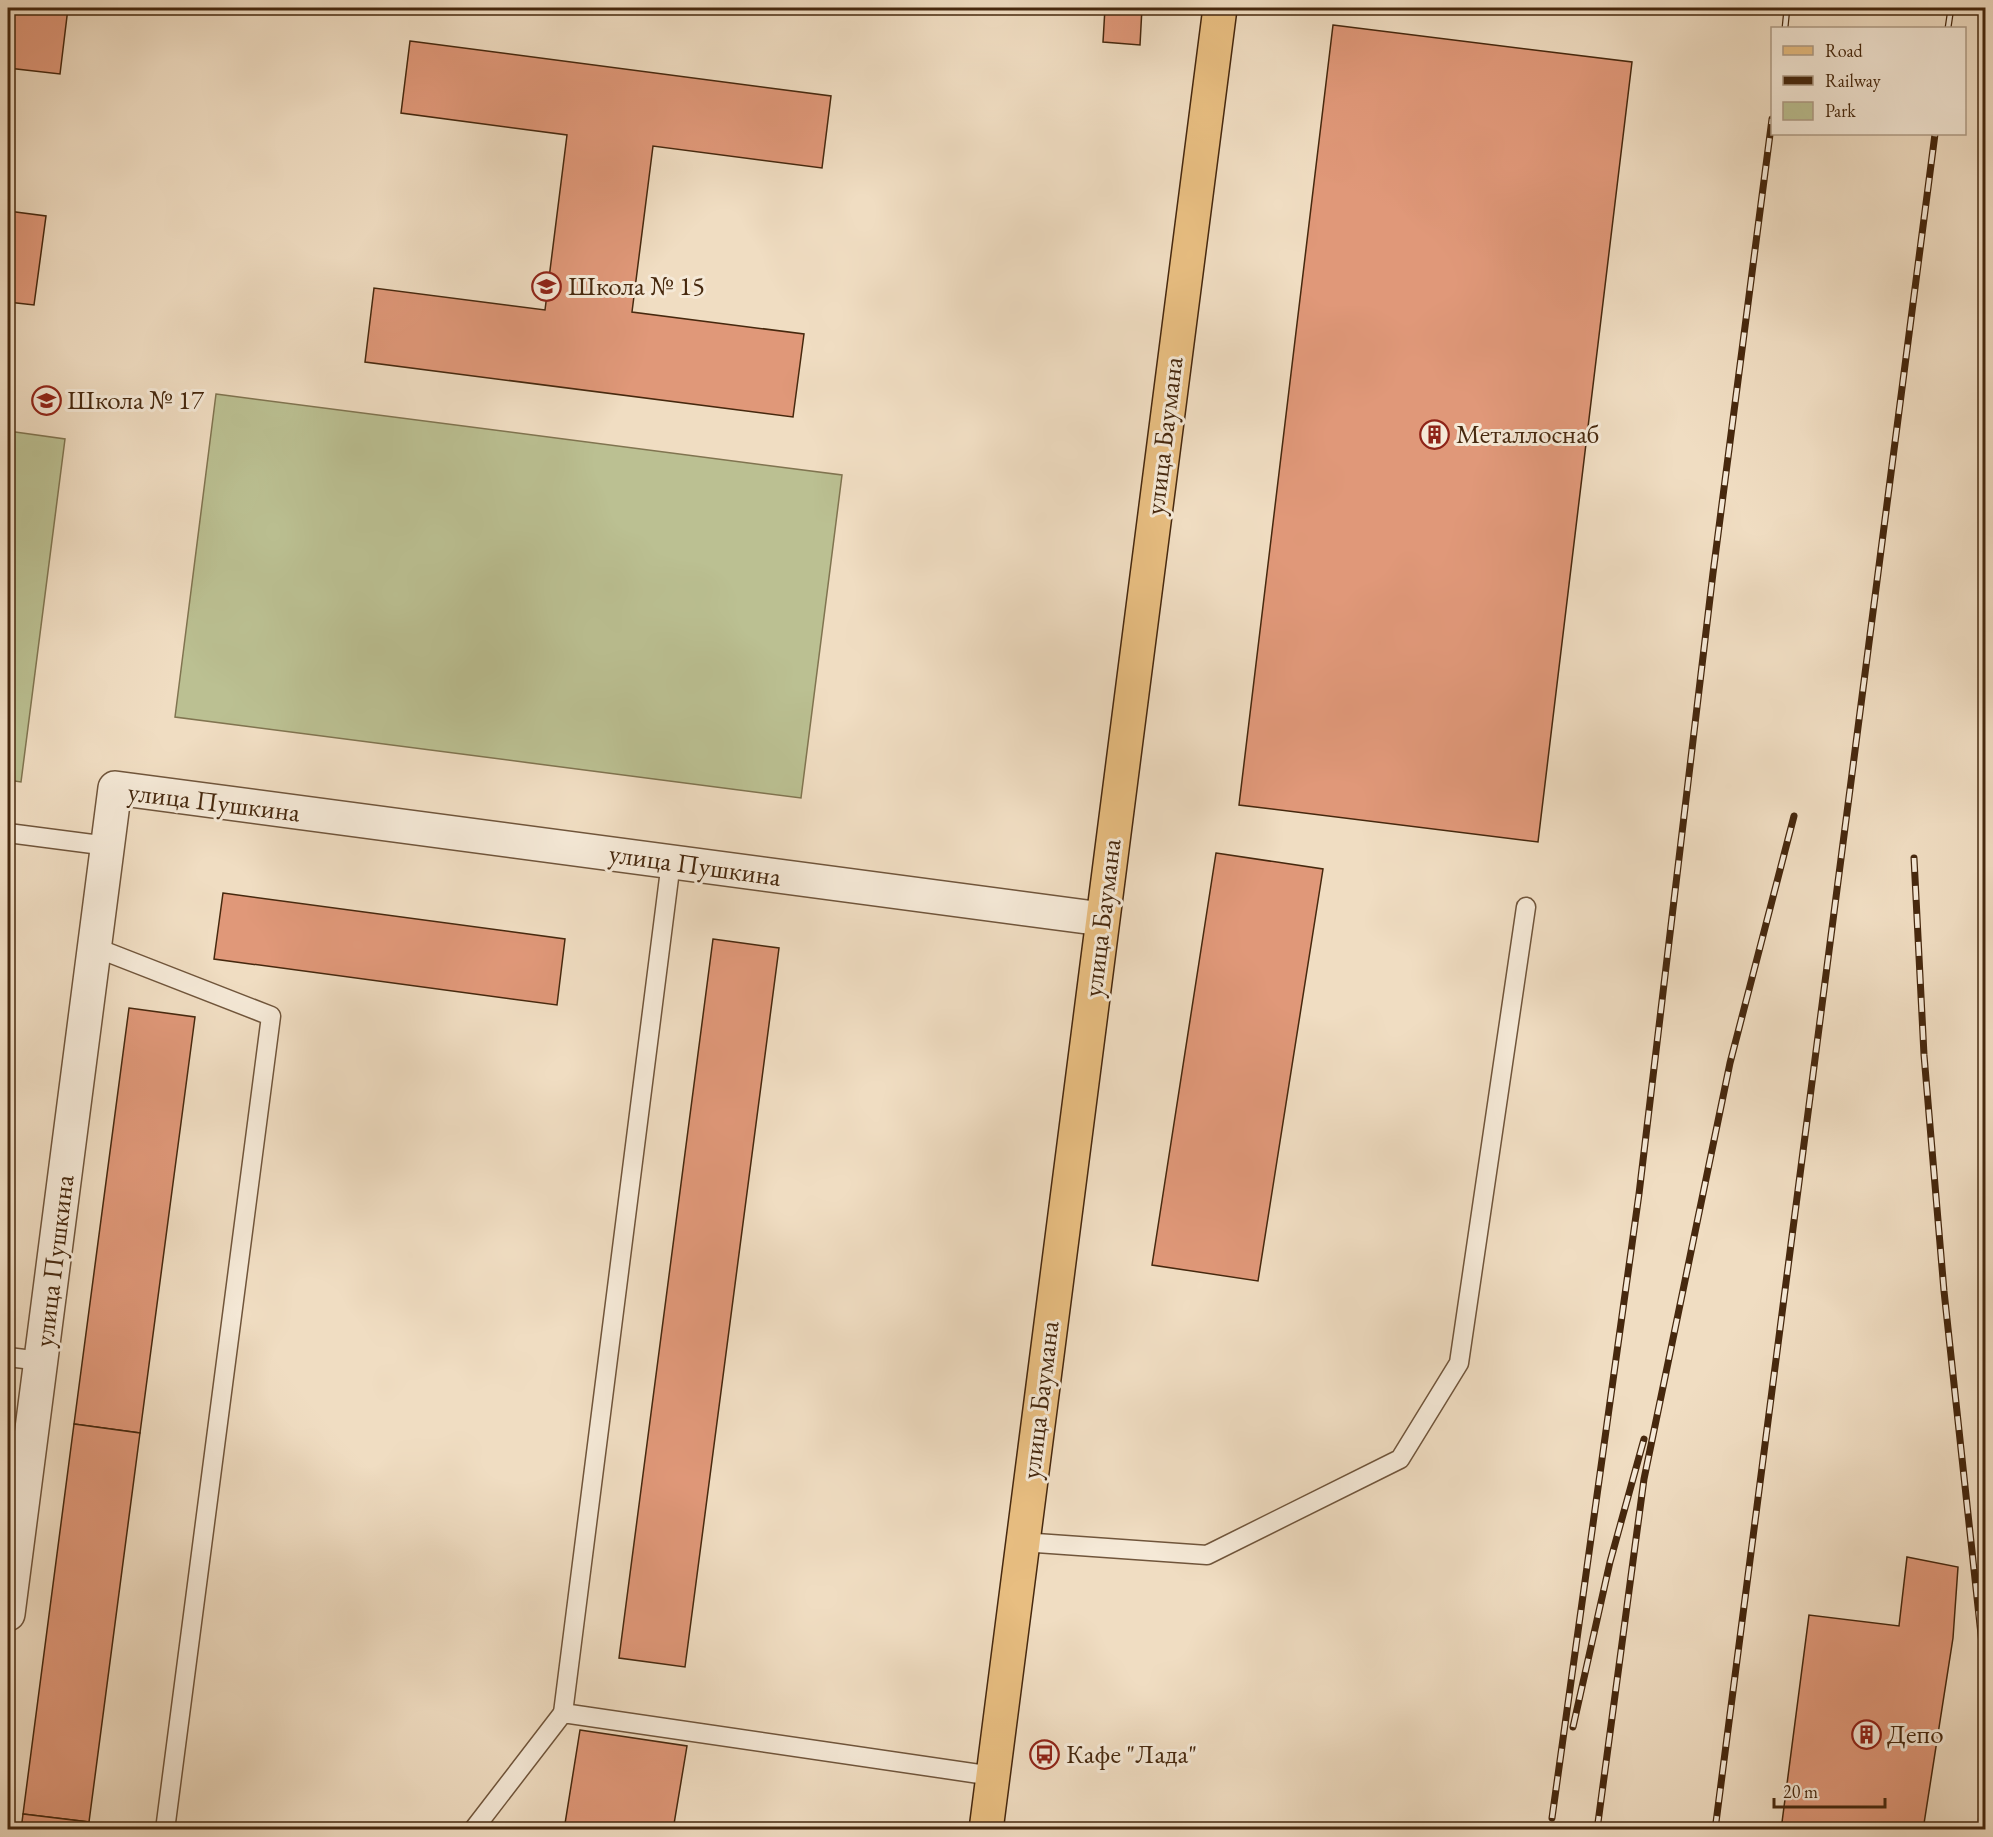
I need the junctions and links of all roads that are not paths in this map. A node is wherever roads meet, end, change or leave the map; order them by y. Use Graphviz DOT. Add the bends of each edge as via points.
graph roads {
  1 [pos="1220,8"];
  2 [pos="8,833"];
  3 [pos="108,846"];
  4 [pos="671,862"];
  5 [pos="1526,907"];
  6 [pos="1102,919"];
  7 [pos="94,947"];
  8 [pos="8,1357"];
  9 [pos="41,1361"];
  10 [pos="1022,1542"];
  11 [pos="8,1614"];
  12 [pos="563,1713"];
  13 [pos="993,1776"];
  14 [pos="165,1830"];
  15 [pos="473,1830"];
  16 [pos="986,1830"];
  1 -- 6 [label="main road, улица Баумана"];
  2 -- 3 [label="lane"];
  3 -- 4 [label="street, улица Пушкина" via="115,788"];
  3 -- 7 [label="street, улица Пушкина"];
  4 -- 6 [label="street, улица Пушкина"];
  4 -- 12 [label="lane"];
  5 -- 10 [label="lane" via="1459,1363 1400,1459 1208,1555"];
  6 -- 10 [label="main road, улица Баумана"];
  7 -- 9 [label="street, улица Пушкина"];
  7 -- 14 [label="lane" via="271,1016"];
  8 -- 9 [label="lane"];
  9 -- 11 [label="street, улица Пушкина"];
  10 -- 13 [label="main road, улица Баумана"];
  12 -- 13 [label="lane"];
  12 -- 15 [label="lane"];
  13 -- 16 [label="main road, улица Баумана"];
}
